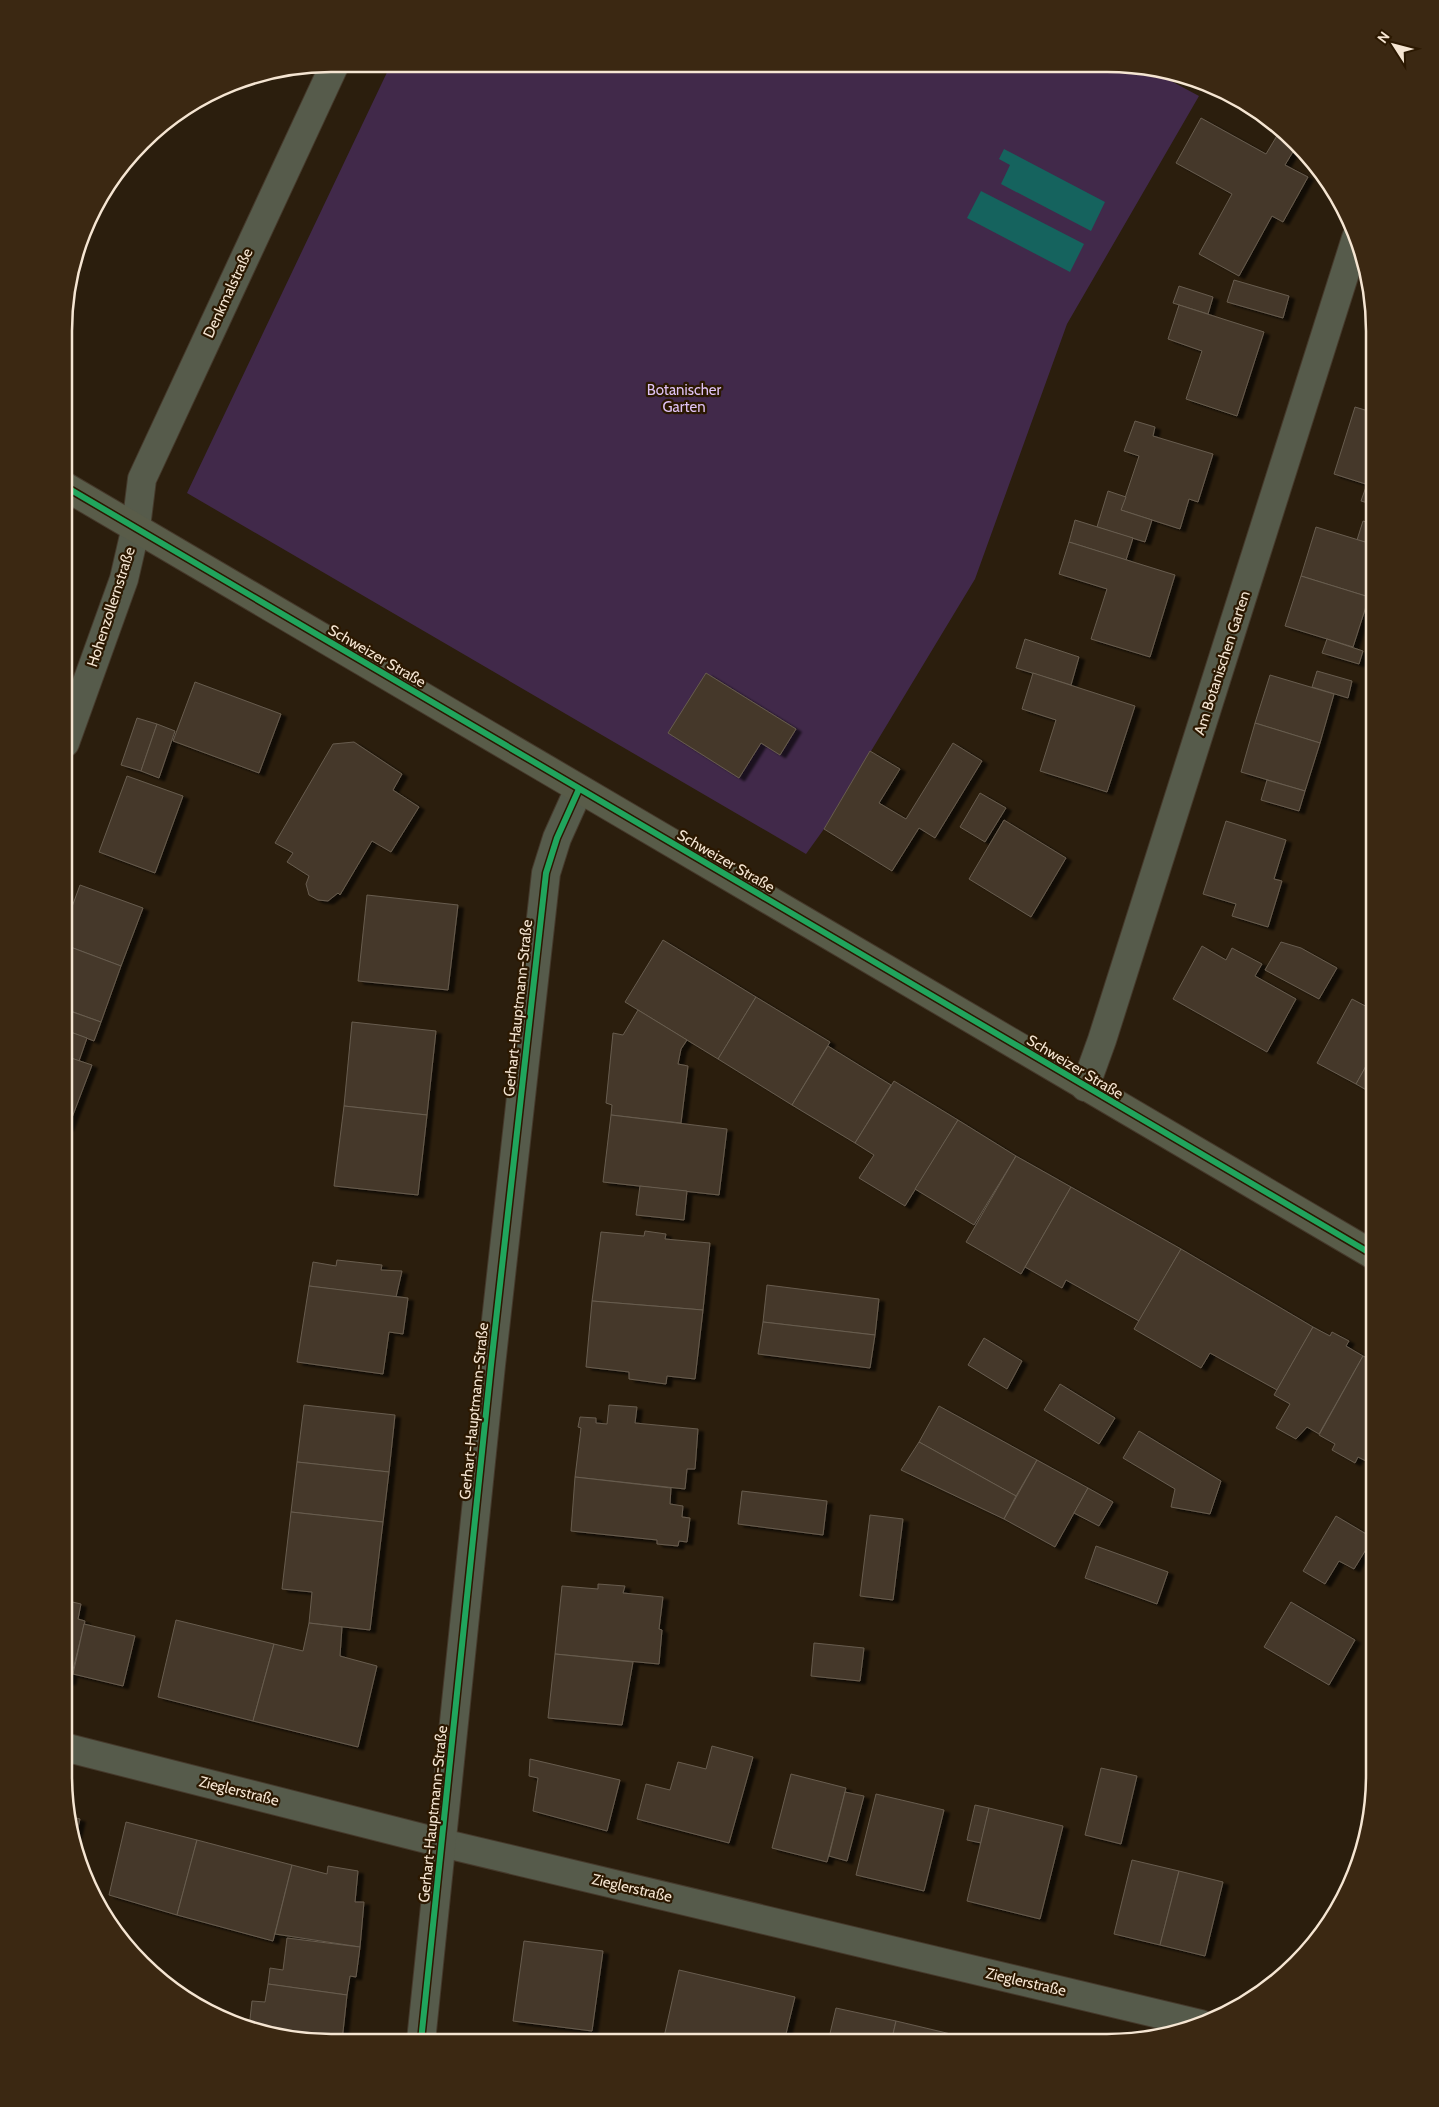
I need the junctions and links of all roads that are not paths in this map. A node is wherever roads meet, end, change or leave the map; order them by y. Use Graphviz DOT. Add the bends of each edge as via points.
graph roads {
  1 [pos="331,72"];
  2 [pos="1353,248"];
  3 [pos="72,490"];
  4 [pos="136,527"];
  5 [pos="72,724"];
  6 [pos="579,789"];
  7 [pos="1085,1087"];
  8 [pos="1366,1251"];
  9 [pos="72,1748"];
  10 [pos="442,1843"];
  11 [pos="1190,2021"];
  12 [pos="422,2034"];
  1 -- 4 [label="street, Denkmalstraße" via="142,479"];
  2 -- 7 [label="street, Am Botanischen Garten"];
  3 -- 4 [label="main road, Schweizer Straße"];
  4 -- 5 [label="street, Hohenzollernstraße" via="124,579"];
  4 -- 6 [label="main road, Schweizer Straße"];
  6 -- 7 [label="main road, Schweizer Straße"];
  6 -- 10 [label="street, Gerhart-Hauptmann-Straße" via="557,838 546,874"];
  7 -- 8 [label="main road, Schweizer Straße"];
  9 -- 10 [label="street, Zieglerstraße"];
  10 -- 11 [label="street, Zieglerstraße"];
  10 -- 12 [label="street, Gerhart-Hauptmann-Straße"];
}
